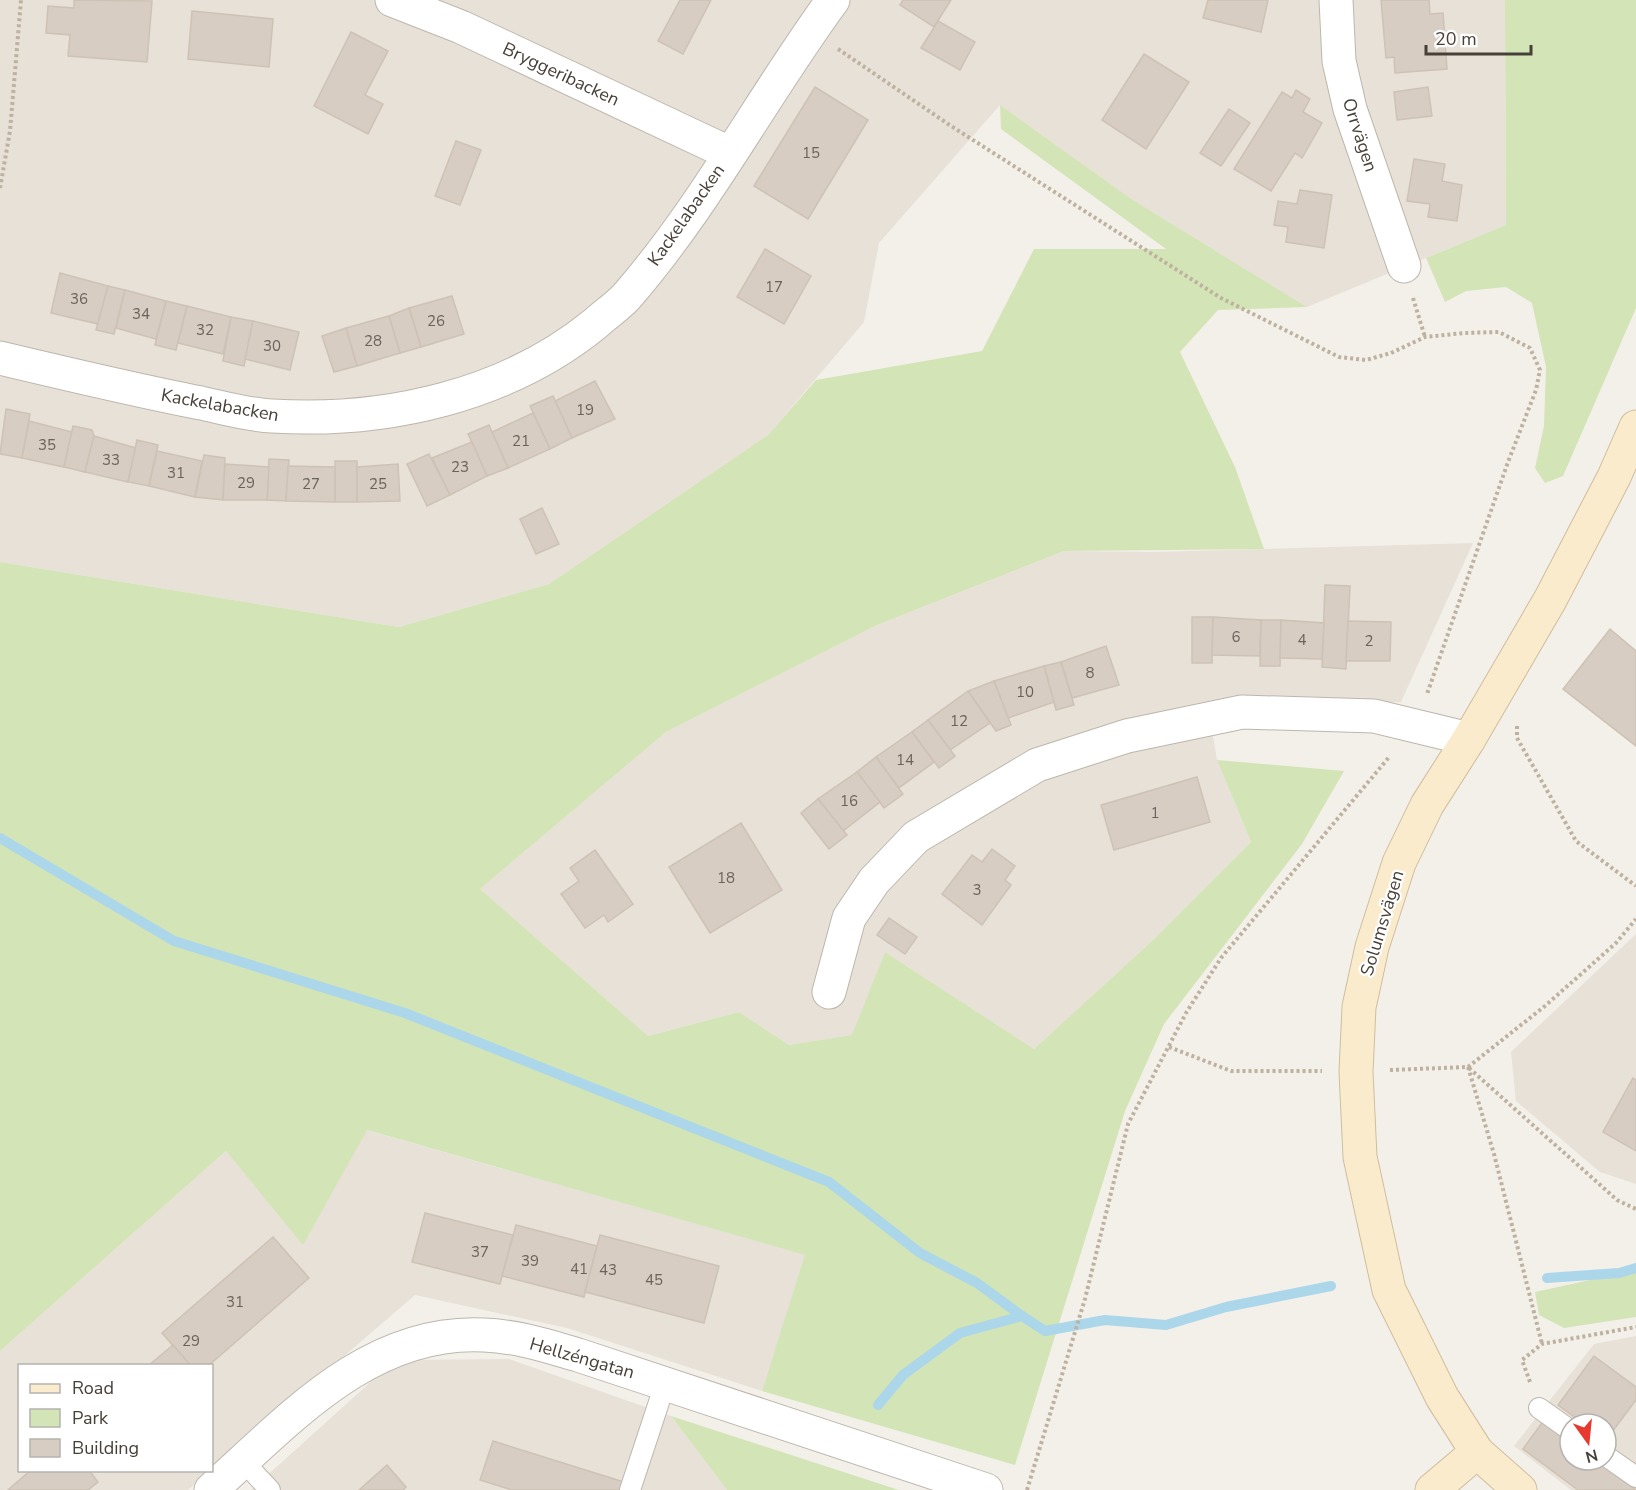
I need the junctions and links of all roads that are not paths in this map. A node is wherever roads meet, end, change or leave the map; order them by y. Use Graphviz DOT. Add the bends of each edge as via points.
graph roads {
  1 [pos="392,0"];
  2 [pos="833,0"];
  3 [pos="1336,0"];
  4 [pos="729,153"];
  5 [pos="1404,266"];
  6 [pos="0,358"];
  7 [pos="1636,427"];
  8 [pos="1625,480"];
  9 [pos="1469,738"];
  10 [pos="829,992"];
  11 [pos="665,1384"];
  12 [pos="1539,1408"];
  13 [pos="1558,1421"];
  14 [pos="1477,1452"];
  15 [pos="243,1461"];
  16 [pos="1618,1464"];
  17 [pos="1636,1477"];
  18 [pos="211,1490"];
  19 [pos="270,1490"];
  20 [pos="630,1490"];
  21 [pos="986,1490"];
  22 [pos="1431,1490"];
  23 [pos="1520,1490"];
  1 -- 4 [label="street, Bryggeribacken" via="461,27"];
  2 -- 4 [label="street, Kackelabacken"];
  3 -- 5 [label="street, Orrvägen" via="1339,60 1350,109"];
  4 -- 6 [label="street, Kackelabacken" via="676,236 625,299 567,346 498,383 434,403 352,416 270,416"];
  7 -- 8 [label="main road, Solumsvägen"];
  8 -- 9 [label="main road, Solumsvägen"];
  9 -- 10 [label="street" via="1374,717 1242,712 1127,736 1037,765 916,837 874,881 849,918"];
  9 -- 14 [label="main road, Solumsvägen" via="1427,805 1400,863 1372,947 1361,997 1356,1072 1360,1157 1389,1290 1442,1397"];
  11 -- 15 [label="street, Hellzéngatan" via="531,1342 485,1335 441,1336 401,1346 362,1365 313,1398"];
  11 -- 20 [label="lane"];
  11 -- 21 [label="street, Hellzéngatan"];
  12 -- 13 [label="lane"];
  14 -- 22 [label="main road"];
  14 -- 23 [label="main road, Solumsvägen"];
  15 -- 18 [label="street, Hellzéngatan"];
  15 -- 19 [label="lane"];
  16 -- 17 [label="lane"];
}
